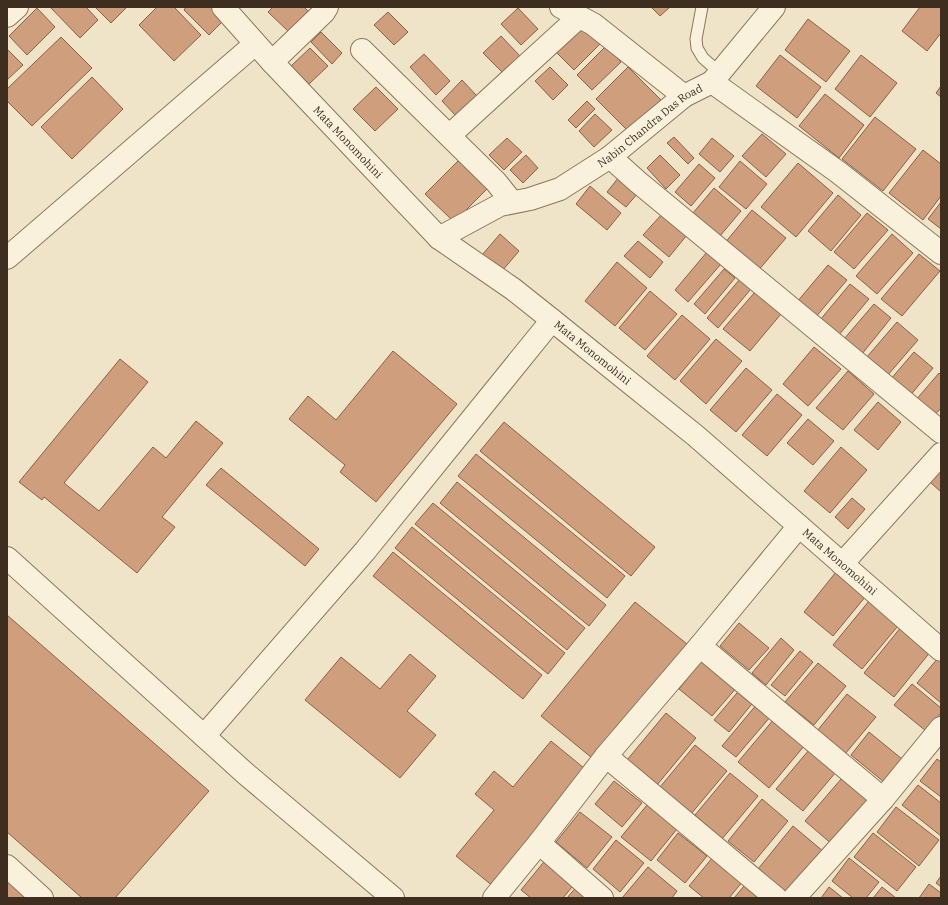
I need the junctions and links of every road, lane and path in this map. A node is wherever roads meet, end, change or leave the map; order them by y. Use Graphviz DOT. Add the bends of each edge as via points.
graph roads {
  1 [pos="17,7"];
  2 [pos="223,7"];
  3 [pos="327,7"];
  4 [pos="561,7"];
  5 [pos="702,7"];
  6 [pos="774,7"];
  7 [pos="7,16"];
  8 [pos="579,17"];
  9 [pos="255,44"];
  10 [pos="362,50"];
  11 [pos="272,62"];
  12 [pos="716,78"];
  13 [pos="684,96"];
  14 [pos="450,136"];
  15 [pos="610,158"];
  16 [pos="512,202"];
  17 [pos="439,238"];
  18 [pos="941,253"];
  19 [pos="7,258"];
  20 [pos="552,320"];
  21 [pos="941,432"];
  22 [pos="941,454"];
  23 [pos="799,526"];
  24 [pos="7,558"];
  25 [pos="842,564"];
  26 [pos="700,646"];
  27 [pos="941,650"];
  28 [pos="941,728"];
  29 [pos="204,736"];
  30 [pos="606,756"];
  31 [pos="882,799"];
  32 [pos="539,843"];
  33 [pos="7,866"];
  34 [pos="42,898"];
  35 [pos="393,898"];
  36 [pos="494,898"];
  37 [pos="602,898"];
  38 [pos="776,898"];
  39 [pos="794,898"];
  1 -- 7 [label="street"];
  2 -- 9 [label="street"];
  3 -- 11 [label="street"];
  4 -- 8 [label="street"];
  5 -- 12 [label="lane" via="696,48"];
  6 -- 12 [label="street"];
  8 -- 13 [label="street" via="593,24"];
  8 -- 14 [label="street"];
  9 -- 11 [label="street, Mata Monomohini"];
  9 -- 19 [label="street"];
  10 -- 14 [label="street"];
  11 -- 17 [label="street, Mata Monomohini"];
  12 -- 13 [label="street, Nabin Chandra Das Road"];
  12 -- 18 [label="street, Nabin Chandra Das Road"];
  13 -- 15 [label="street, Nabin Chandra Das Road"];
  14 -- 16 [label="street" via="496,182"];
  15 -- 16 [label="street, Nabin Chandra Das Road" via="560,189"];
  15 -- 21 [label="street"];
  16 -- 17 [label="street, Nabin Chandra Das Road" via="500,205"];
  17 -- 20 [label="street, Mata Monomohini" via="513,289"];
  20 -- 23 [label="street, Mata Monomohini" via="696,436"];
  20 -- 29 [label="street" via="365,551"];
  22 -- 25 [label="street"];
  23 -- 25 [label="street, Mata Monomohini"];
  23 -- 26 [label="street"];
  24 -- 29 [label="street"];
  25 -- 27 [label="street, Mata Monomohini"];
  26 -- 30 [label="street"];
  26 -- 31 [label="street"];
  28 -- 31 [label="street"];
  29 -- 35 [label="street"];
  30 -- 32 [label="street"];
  30 -- 38 [label="street"];
  31 -- 39 [label="street"];
  32 -- 36 [label="street"];
  32 -- 37 [label="street"];
  33 -- 34 [label="street"];
}
